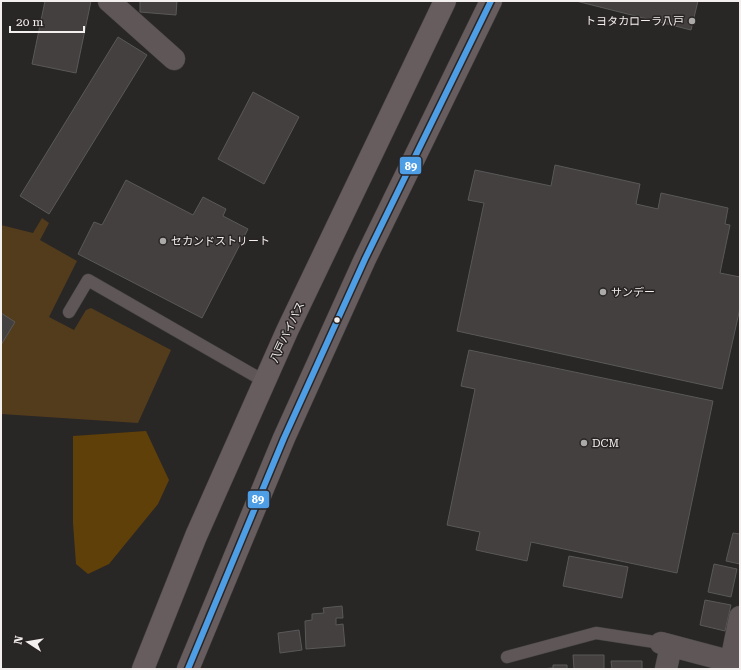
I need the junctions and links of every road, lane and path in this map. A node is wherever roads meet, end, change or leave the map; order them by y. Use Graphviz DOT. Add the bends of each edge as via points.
graph roads {
  1 [pos="109,1"];
  2 [pos="445,1"];
  3 [pos="491,1"];
  4 [pos="174,59"];
  5 [pos="69,312"];
  6 [pos="264,381"];
  7 [pos="740,617"];
  8 [pos="666,644"];
  9 [pos="507,657"];
  10 [pos="735,663"];
  11 [pos="143,669"];
  12 [pos="188,669"];
  13 [pos="666,669"];
  1 -- 4 [label="street"];
  2 -- 6 [label="highway, 八戸バイパス"];
  3 -- 12 [label="highway" via="365,259 290,424"];
  5 -- 6 [label="lane" via="88,280"];
  6 -- 11 [label="highway, 八戸バイパス" via="196,536"];
  7 -- 10 [label="street"];
  8 -- 9 [label="lane" via="596,633"];
  8 -- 10 [label="street"];
  8 -- 13 [label="street"];
}
